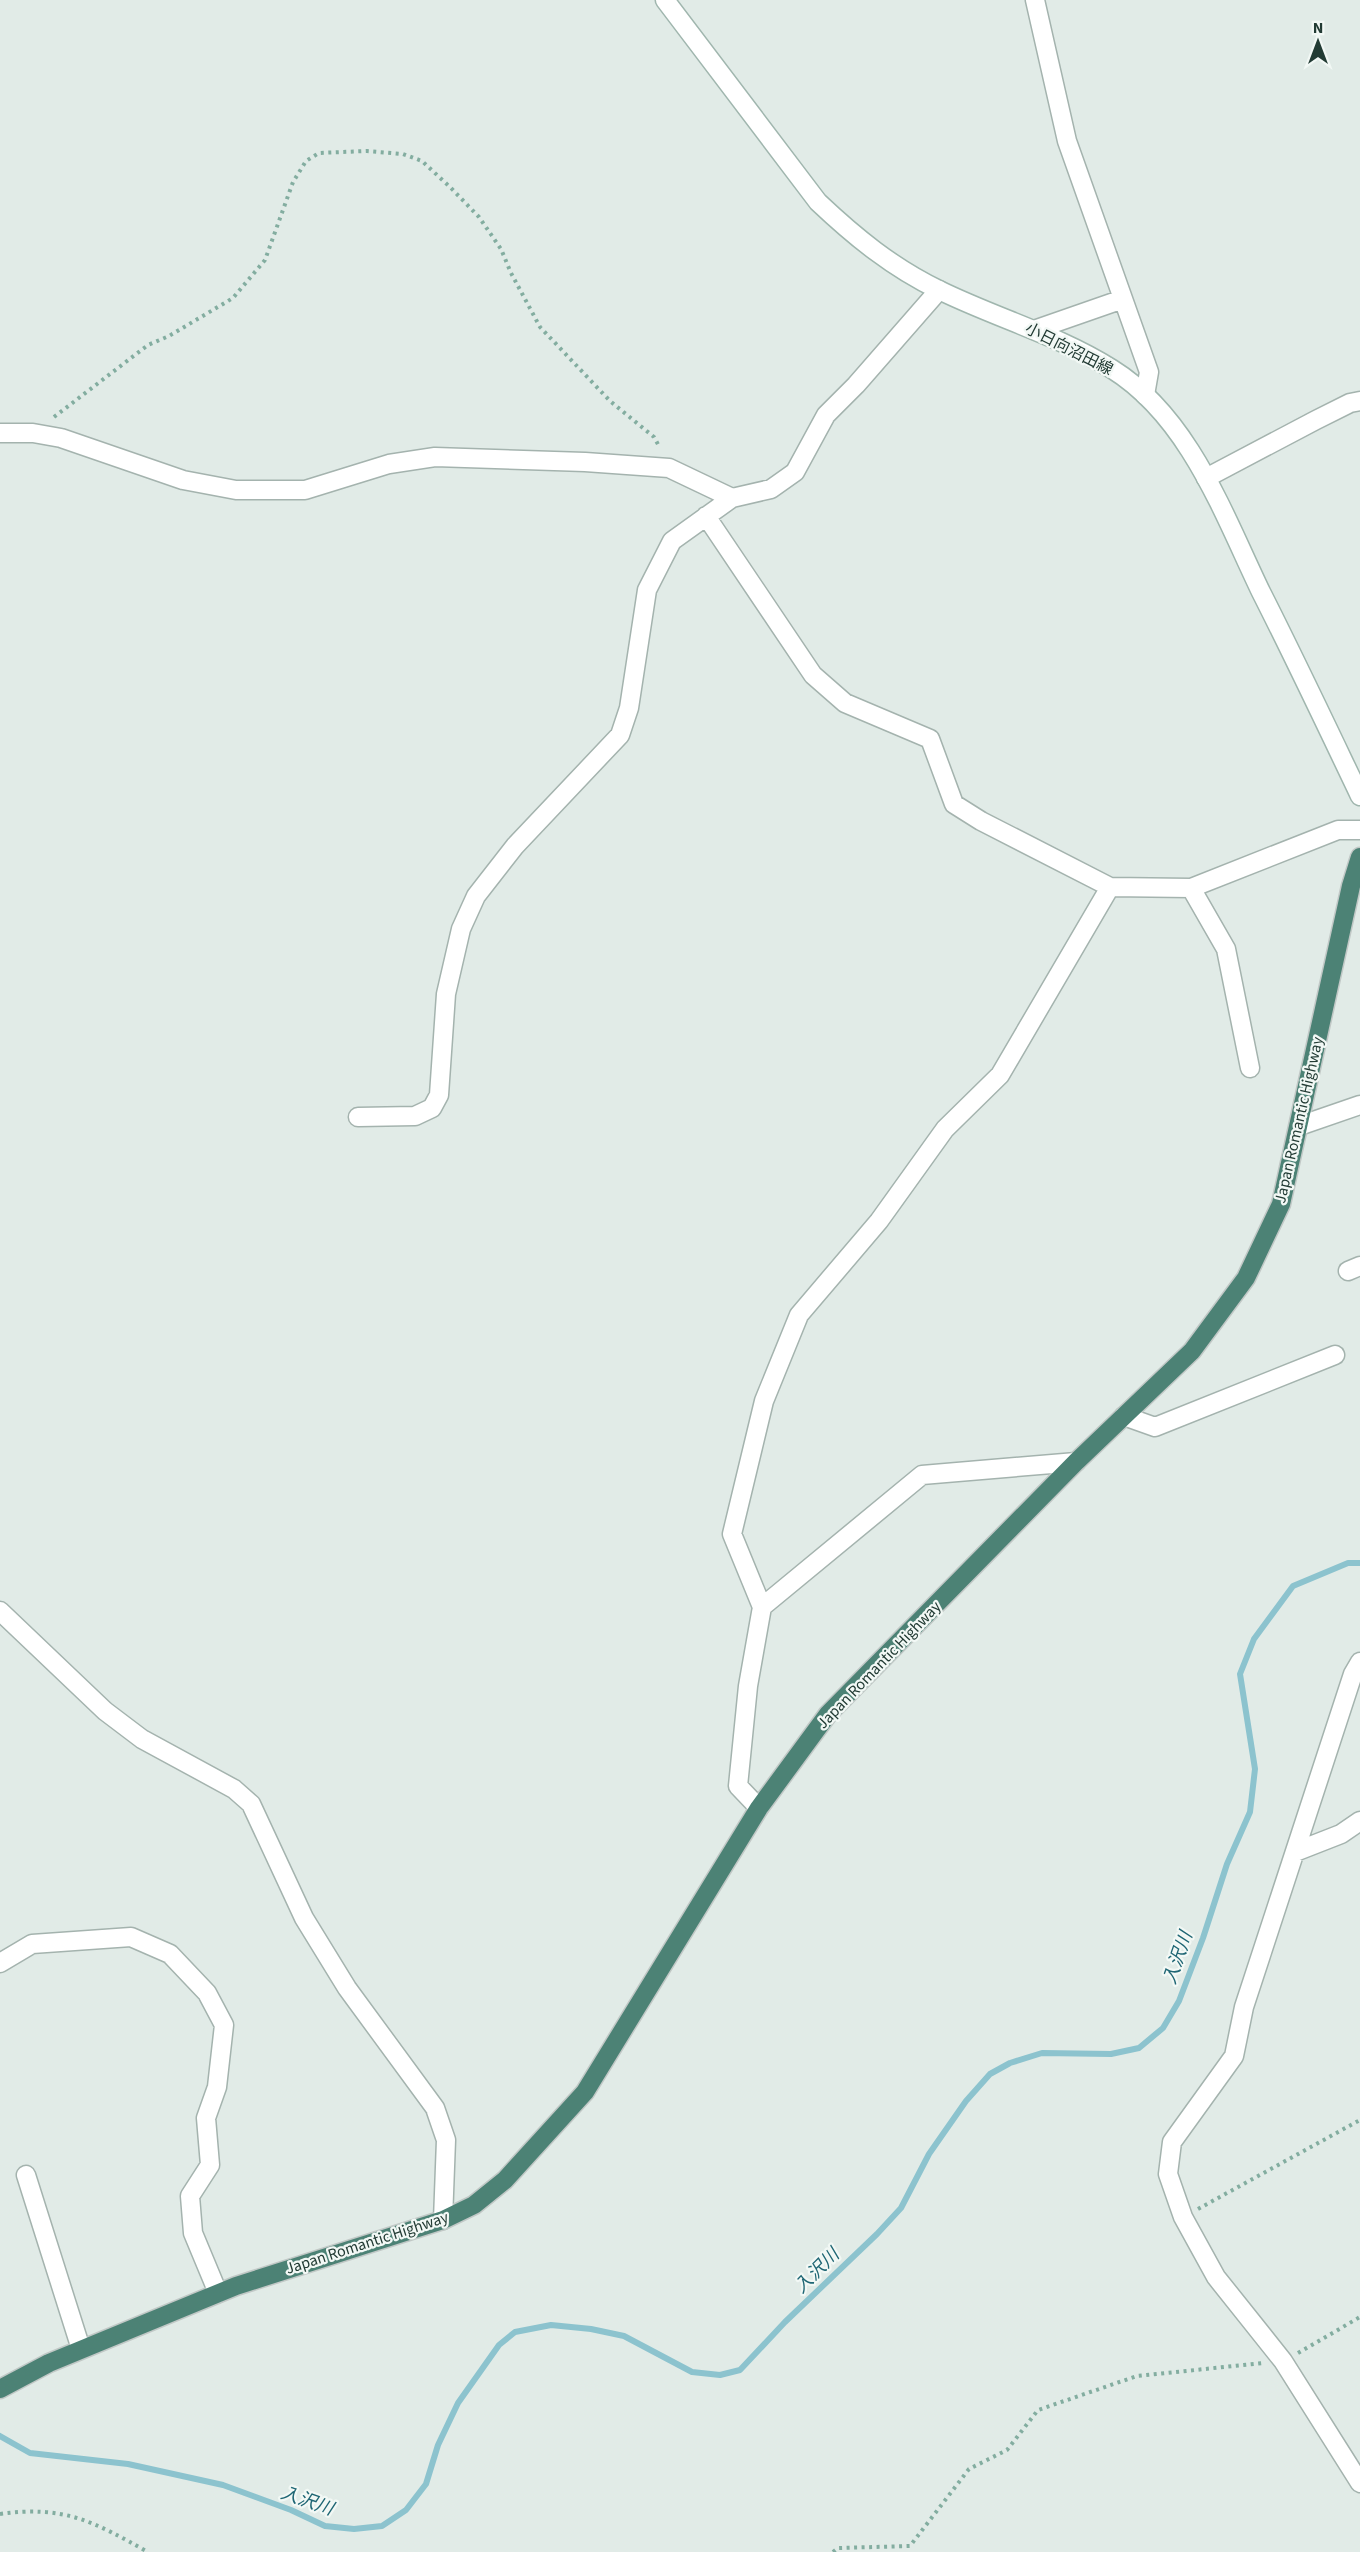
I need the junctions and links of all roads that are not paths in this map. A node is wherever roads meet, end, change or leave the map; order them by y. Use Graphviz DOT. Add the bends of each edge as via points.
graph roads {
  1 [pos="665,0"];
  2 [pos="1035,0"];
  3 [pos="939,290"];
  4 [pos="1123,299"];
  5 [pos="1035,330"];
  6 [pos="1145,395"];
  7 [pos="1360,401"];
  8 [pos="0,433"];
  9 [pos="1206,478"];
  10 [pos="732,498"];
  11 [pos="706,516"];
  12 [pos="1360,796"];
  13 [pos="1360,830"];
  14 [pos="1360,857"];
  15 [pos="1110,887"];
  16 [pos="1191,888"];
  17 [pos="1250,1068"];
  18 [pos="1360,1105"];
  19 [pos="358,1117"];
  20 [pos="1299,1126"];
  21 [pos="1335,1355"];
  22 [pos="1124,1416"];
  23 [pos="1076,1462"];
  24 [pos="762,1607"];
  25 [pos="0,1611"];
  26 [pos="1360,1662"];
  27 [pos="759,1809"];
  28 [pos="1360,1821"];
  29 [pos="1295,1852"];
  30 [pos="0,1963"];
  31 [pos="26,2175"];
  32 [pos="443,2220"];
  33 [pos="218,2293"];
  34 [pos="81,2349"];
  35 [pos="0,2389"];
  36 [pos="1360,2483"];
  1 -- 3 [label="street, 小日向沼田線" via="818,202 876,252"];
  2 -- 4 [label="street" via="1067,141"];
  3 -- 5 [label="street, 小日向沼田線"];
  3 -- 10 [label="street" via="826,415 795,472 771,489"];
  4 -- 5 [label="street"];
  4 -- 6 [label="street" via="1149,372"];
  5 -- 6 [label="street, 小日向沼田線" via="1113,370"];
  6 -- 9 [label="street, 小日向沼田線" via="1184,442"];
  7 -- 9 [label="street"];
  8 -- 10 [label="street" via="61,438 183,480 236,489 305,489 389,464 435,457 669,468"];
  9 -- 12 [label="street, 小日向沼田線"];
  10 -- 11 [label="street"];
  11 -- 15 [label="street" via="813,675 845,703 930,739 954,804"];
  11 -- 19 [label="street" via="672,541 647,590 629,708 620,735 514,846 476,896 461,929 446,994 439,1095 432,1108 415,1116"];
  13 -- 16 [label="street" via="1338,830"];
  14 -- 20 [label="highway, Japan Romantic Highway"];
  15 -- 16 [label="street"];
  15 -- 24 [label="street" via="1000,1075 945,1129 879,1221 799,1315 765,1401 732,1534"];
  16 -- 17 [label="street" via="1226,949"];
  18 -- 20 [label="street"];
  20 -- 22 [label="highway, Japan Romantic Highway" via="1281,1204 1246,1278 1192,1351"];
  21 -- 22 [label="street" via="1155,1427"];
  22 -- 23 [label="highway, Japan Romantic Highway"];
  23 -- 24 [label="street" via="922,1475"];
  23 -- 27 [label="highway, Japan Romantic Highway" via="828,1714"];
  24 -- 27 [label="street" via="748,1686 738,1786"];
  25 -- 32 [label="street" via="114,1718 142,1739 234,1789 251,1804 310,1928 347,1988 435,2108 446,2140"];
  26 -- 29 [label="street"];
  27 -- 32 [label="highway, Japan Romantic Highway" via="585,2092 505,2180 474,2205"];
  28 -- 29 [label="street" via="1341,1834"];
  29 -- 36 [label="street" via="1244,2007 1234,2056 1172,2142 1167,2174 1183,2217 1216,2277 1283,2361"];
  30 -- 33 [label="street" via="32,1944 130,1937 170,1954 207,1993 224,2025 217,2087 206,2118 210,2165 190,2196 193,2233"];
  31 -- 34 [label="street"];
  32 -- 33 [label="highway, Japan Romantic Highway"];
  33 -- 34 [label="highway, Japan Romantic Highway"];
  34 -- 35 [label="highway, Japan Romantic Highway"];
}
